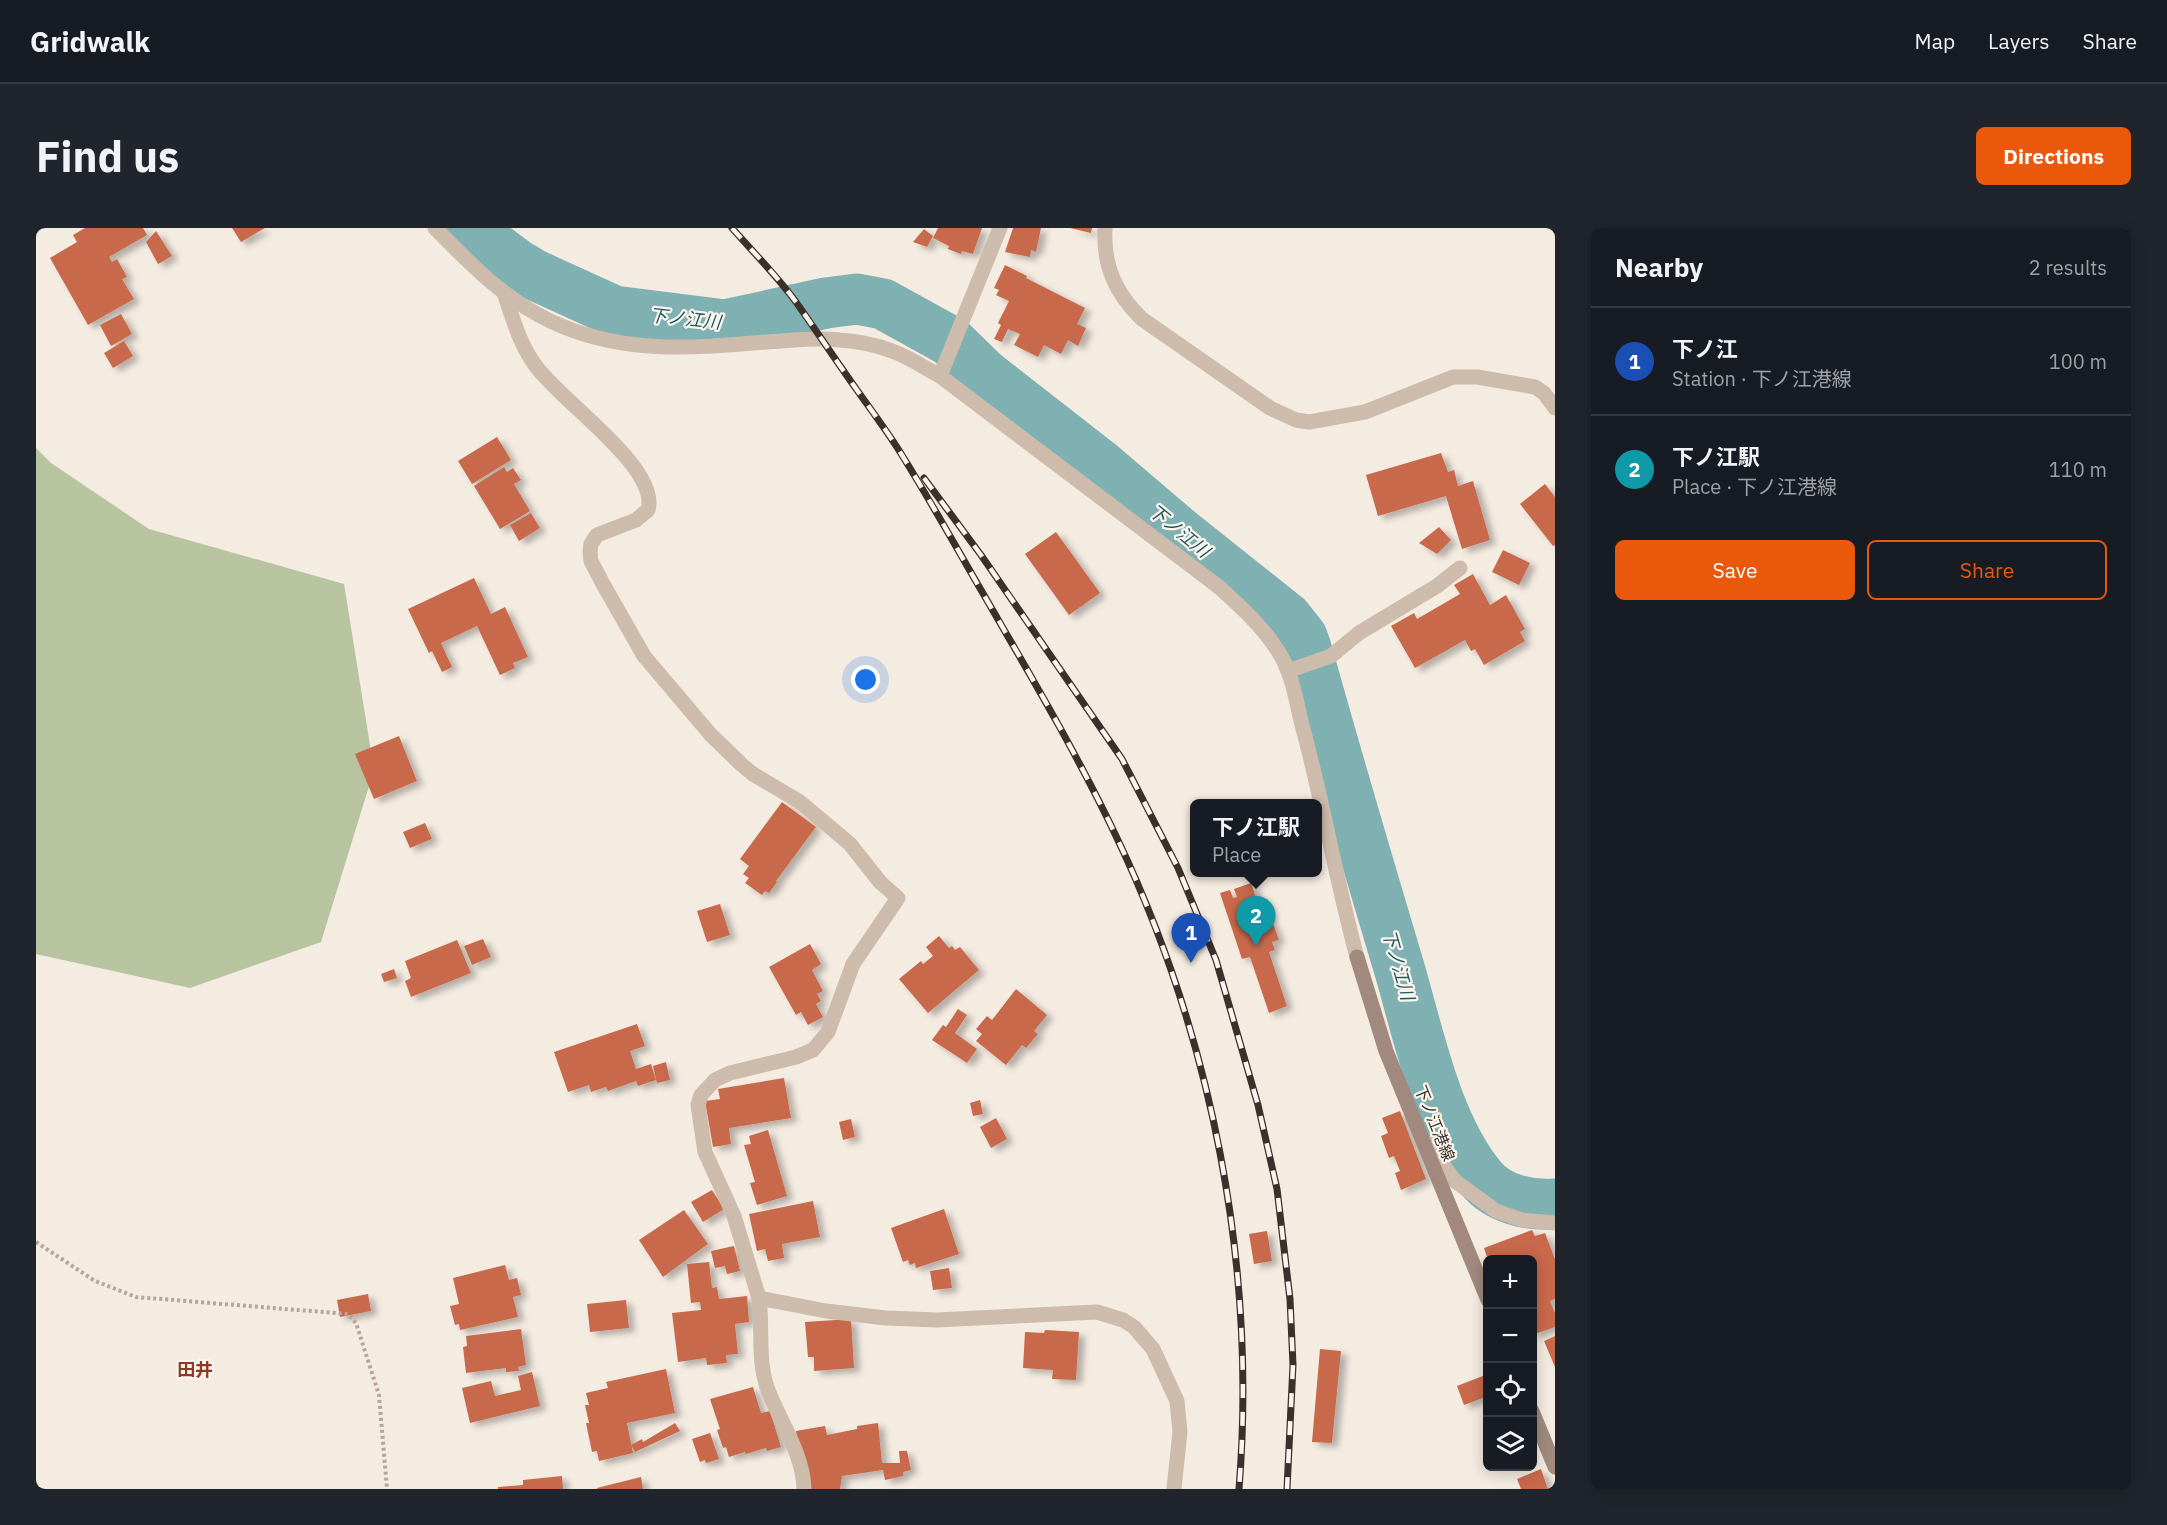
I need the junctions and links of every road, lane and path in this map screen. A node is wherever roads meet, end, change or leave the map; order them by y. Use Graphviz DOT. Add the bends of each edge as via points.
graph roads {
  1 [pos="435,228"];
  2 [pos="1000,228"];
  3 [pos="1106,228"];
  4 [pos="504,293"];
  5 [pos="943,370"];
  6 [pos="1555,408"];
  7 [pos="1460,568"];
  8 [pos="1293,670"];
  9 [pos="1322,799"];
  10 [pos="1322,801"];
  11 [pos="1357,957"];
  12 [pos="1419,1131"];
  13 [pos="1555,1223"];
  14 [pos="36,1242"];
  15 [pos="1483,1288"];
  16 [pos="759,1298"];
  17 [pos="1535,1417"];
  18 [pos="1555,1467"];
  19 [pos="387,1489"];
  20 [pos="804,1489"];
  21 [pos="1174,1489"];
  1 -- 4 [label="street"];
  2 -- 5 [label="street"];
  3 -- 6 [label="street" via="1107,266 1127,305 1280,414 1309,422 1365,412 1442,381 1465,376 1535,387"];
  4 -- 5 [label="street" via="562,327 619,343 680,349 837,339 892,351"];
  4 -- 16 [label="street" via="520,340 536,366 630,460 646,486 648,510 636,520 597,535 590,552 591,561 644,656 742,765 800,802 850,844 898,898 853,964 828,1032 813,1050 730,1073 701,1095 698,1105 705,1152 734,1216"];
  5 -- 8 [label="street" via="1219,587 1242,608"];
  7 -- 8 [label="street" via="1325,658"];
  8 -- 9 [label="street"];
  10 -- 11 [label="street"];
  11 -- 12 [label="main road, 下ノ江港線" via="1386,1051"];
  12 -- 13 [label="street" via="1455,1181 1482,1202 1522,1220"];
  12 -- 15 [label="main road, 下ノ江港線"];
  14 -- 19 [label="path" via="95,1281 136,1297 348,1314 356,1323 379,1395"];
  16 -- 20 [label="street" via="764,1378 791,1439"];
  16 -- 21 [label="street" via="886,1318 948,1320 1097,1312 1124,1320 1153,1349 1177,1401 1180,1432"];
  17 -- 18 [label="main road"];
}
